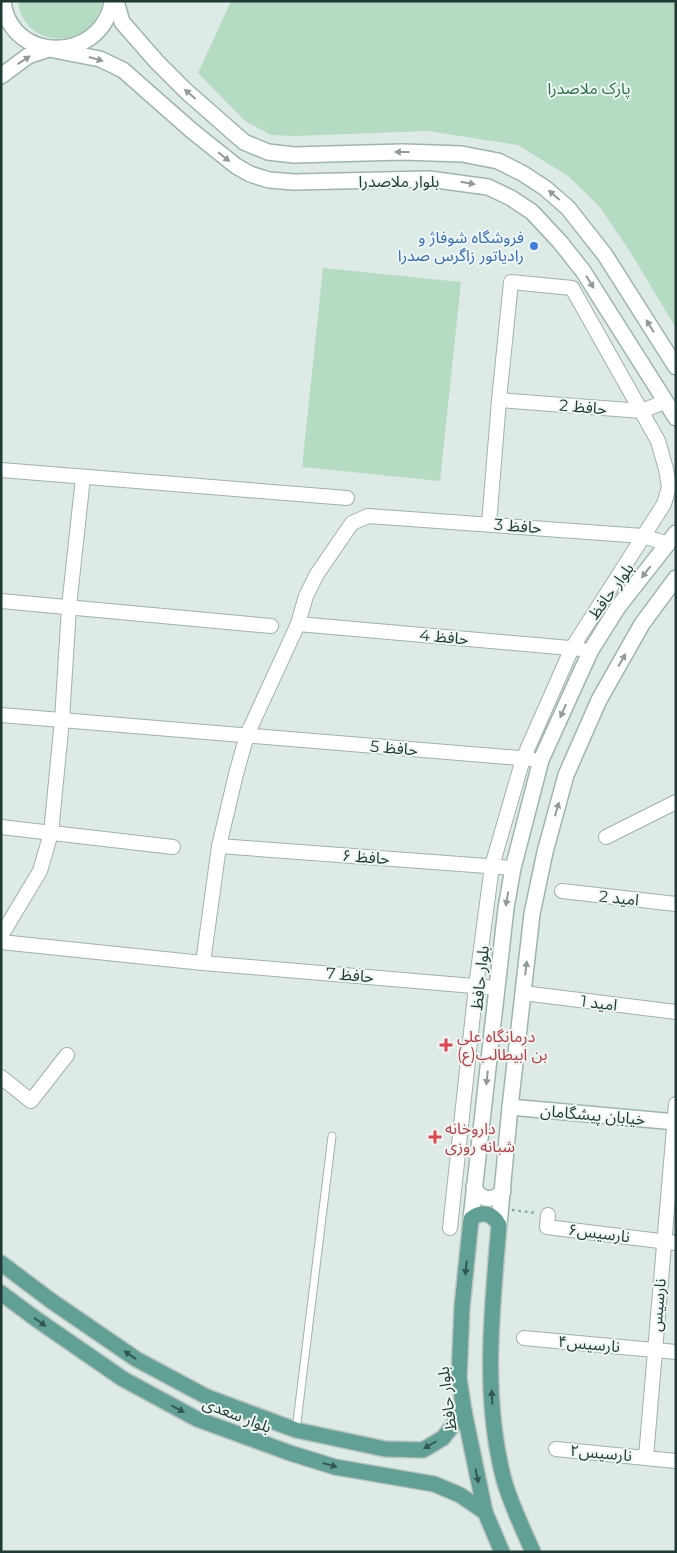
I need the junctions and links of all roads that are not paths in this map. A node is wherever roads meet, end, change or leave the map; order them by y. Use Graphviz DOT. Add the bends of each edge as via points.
graph roads {
  1 [pos="112,1"];
  2 [pos="116,1"];
  3 [pos="2,5"];
  4 [pos="49,49"];
  5 [pos="1,76"];
  6 [pos="676,367"];
  7 [pos="499,400"];
  8 [pos="664,402"];
  9 [pos="642,412"];
  10 [pos="676,418"];
  11 [pos="1,470"];
  12 [pos="83,476"];
  13 [pos="347,498"];
  14 [pos="489,524"];
  15 [pos="643,536"];
  16 [pos="672,538"];
  17 [pos="676,578"];
  18 [pos="1,600"];
  19 [pos="70,607"];
  20 [pos="298,624"];
  21 [pos="271,626"];
  22 [pos="572,648"];
  23 [pos="590,650"];
  24 [pos="1,714"];
  25 [pos="62,720"];
  26 [pos="247,735"];
  27 [pos="523,759"];
  28 [pos="541,760"];
  29 [pos="676,802"];
  30 [pos="1,828"];
  31 [pos="51,833"];
  32 [pos="606,837"];
  33 [pos="219,846"];
  34 [pos="173,847"];
  35 [pos="492,866"];
  36 [pos="513,868"];
  37 [pos="562,891"];
  38 [pos="676,904"];
  39 [pos="1,936"];
  40 [pos="1,942"];
  41 [pos="203,964"];
  42 [pos="476,986"];
  43 [pos="497,988"];
  44 [pos="523,993"];
  45 [pos="676,1012"];
  46 [pos="67,1055"];
  47 [pos="1,1077"];
  48 [pos="676,1104"];
  49 [pos="464,1105"];
  50 [pos="510,1107"];
  51 [pos="484,1108"];
  52 [pos="675,1122"];
  53 [pos="332,1136"];
  54 [pos="474,1187"];
  55 [pos="503,1191"];
  56 [pos="548,1214"];
  57 [pos="471,1219"];
  58 [pos="499,1225"];
  59 [pos="450,1228"];
  60 [pos="670,1242"];
  61 [pos="1,1263"];
  62 [pos="1,1293"];
  63 [pos="524,1338"];
  64 [pos="655,1350"];
  65 [pos="676,1352"];
  66 [pos="464,1411"];
  67 [pos="296,1430"];
  68 [pos="556,1449"];
  69 [pos="646,1457"];
  70 [pos="676,1461"];
  71 [pos="485,1512"];
  72 [pos="502,1552"];
  73 [pos="533,1552"];
  1 -- 4 [label="main road" via="106,21 96,34 82,44 66,49"];
  6 -- 2 [label="main road, بلوار ملاصدرا, one-way" via="605,255 568,208 530,178 498,161 462,154 294,155 268,152 244,142 156,61 122,22"];
  3 -- 4 [label="main road, بلوار ملاصدرا" via="19,34 33,44"];
  5 -- 4 [label="main road, one-way" via="28,56"];
  4 -- 8 [label="main road, بلوار ملاصدرا, one-way" via="100,59 123,70 191,130 250,174 269,180 294,182 429,179 488,187 511,198 532,212 583,271"];
  7 -- 9 [label="street, حافظ 2"];
  7 -- 9 [label="street" via="511,282 572,288"];
  7 -- 14 [label="street"];
  8 -- 9 [label="street, حافظ 2"];
  8 -- 10 [label="main road, بلوار ملاصدرا"];
  9 -- 15 [label="street" via="658,441 668,487 664,504"];
  11 -- 12 [label="street"];
  12 -- 13 [label="street"];
  12 -- 19 [label="street"];
  14 -- 15 [label="street, حافظ 3"];
  14 -- 20 [label="street, حافظ 3" via="368,516 352,523 317,574"];
  15 -- 16 [label="street, حافظ 3"];
  15 -- 22 [label="street"];
  16 -- 23 [label="main road, بلوار حافظ, one-way" via="618,607"];
  44 -- 17 [label="main road, one-way" via="532,914 566,775 600,700 642,624"];
  18 -- 19 [label="street"];
  19 -- 21 [label="street"];
  19 -- 25 [label="street"];
  20 -- 22 [label="street, حافظ 4"];
  20 -- 26 [label="street"];
  22 -- 23 [label="street, حافظ 4"];
  22 -- 27 [label="street"];
  23 -- 28 [label="main road, بلوار حافظ, one-way"];
  24 -- 25 [label="street, حافظ 5"];
  25 -- 26 [label="street, حافظ 5"];
  25 -- 31 [label="street"];
  26 -- 27 [label="street, حافظ 5"];
  26 -- 33 [label="street"];
  27 -- 28 [label="street, حافظ 5"];
  27 -- 35 [label="street"];
  28 -- 36 [label="main road, بلوار حافظ"];
  29 -- 32 [label="street"];
  30 -- 31 [label="street"];
  31 -- 34 [label="street"];
  31 -- 39 [label="street" via="40,871"];
  33 -- 35 [label="street, حافظ ۶"];
  33 -- 41 [label="street"];
  35 -- 36 [label="street, حافظ ۶"];
  35 -- 42 [label="street"];
  36 -- 43 [label="main road, بلوار حافظ, one-way"];
  37 -- 38 [label="street, امید 2"];
  40 -- 41 [label="street, حافظ 7"];
  41 -- 42 [label="street, حافظ 7"];
  42 -- 43 [label="street, حافظ 7"];
  42 -- 49 [label="street"];
  43 -- 51 [label="main road, بلوار حافظ, one-way"];
  44 -- 45 [label="street, امید 1"];
  44 -- 50 [label="main road"];
  46 -- 47 [label="street" via="32,1101"];
  48 -- 52 [label="street, نارسیس"];
  49 -- 51 [label="street"];
  49 -- 59 [label="street"];
  50 -- 52 [label="main road, خیابان پیشگامان"];
  50 -- 55 [label="main road"];
  51 -- 54 [label="main road, بلوار حافظ"];
  52 -- 60 [label="street, نارسیس"];
  53 -- 67 [label="lane"];
  54 -- 55 [label="main road" via="487,1199 497,1197"];
  54 -- 57 [label="main road, بلوار حافظ"];
  55 -- 58 [label="main road"];
  56 -- 60 [label="street, نارسیس۶" via="547,1227"];
  57 -- 58 [label="main road" via="483,1213 496,1219"];
  57 -- 66 [label="main road, بلوار حافظ, one-way" via="459,1378"];
  73 -- 58 [label="main road, one-way" via="505,1482 494,1423 490,1336"];
  60 -- 64 [label="street, نارسیس"];
  67 -- 61 [label="main road, بلوار سعدی, one-way" via="207,1398 136,1359"];
  62 -- 71 [label="main road, بلوار سعدی, one-way" via="123,1379 197,1419 335,1466 434,1484 460,1495"];
  63 -- 64 [label="street, نارسیس۴"];
  64 -- 65 [label="street, نارسیس۴"];
  64 -- 69 [label="street, نارسیس"];
  66 -- 67 [label="main road, بلوار سعدی, one-way" via="443,1438 424,1450 385,1449"];
  66 -- 71 [label="main road, بلوار حافظ, one-way"];
  68 -- 69 [label="street, نارسیس۲"];
  69 -- 70 [label="street, نارسیس۲"];
  71 -- 72 [label="main road, بلوار حافظ"];
}
